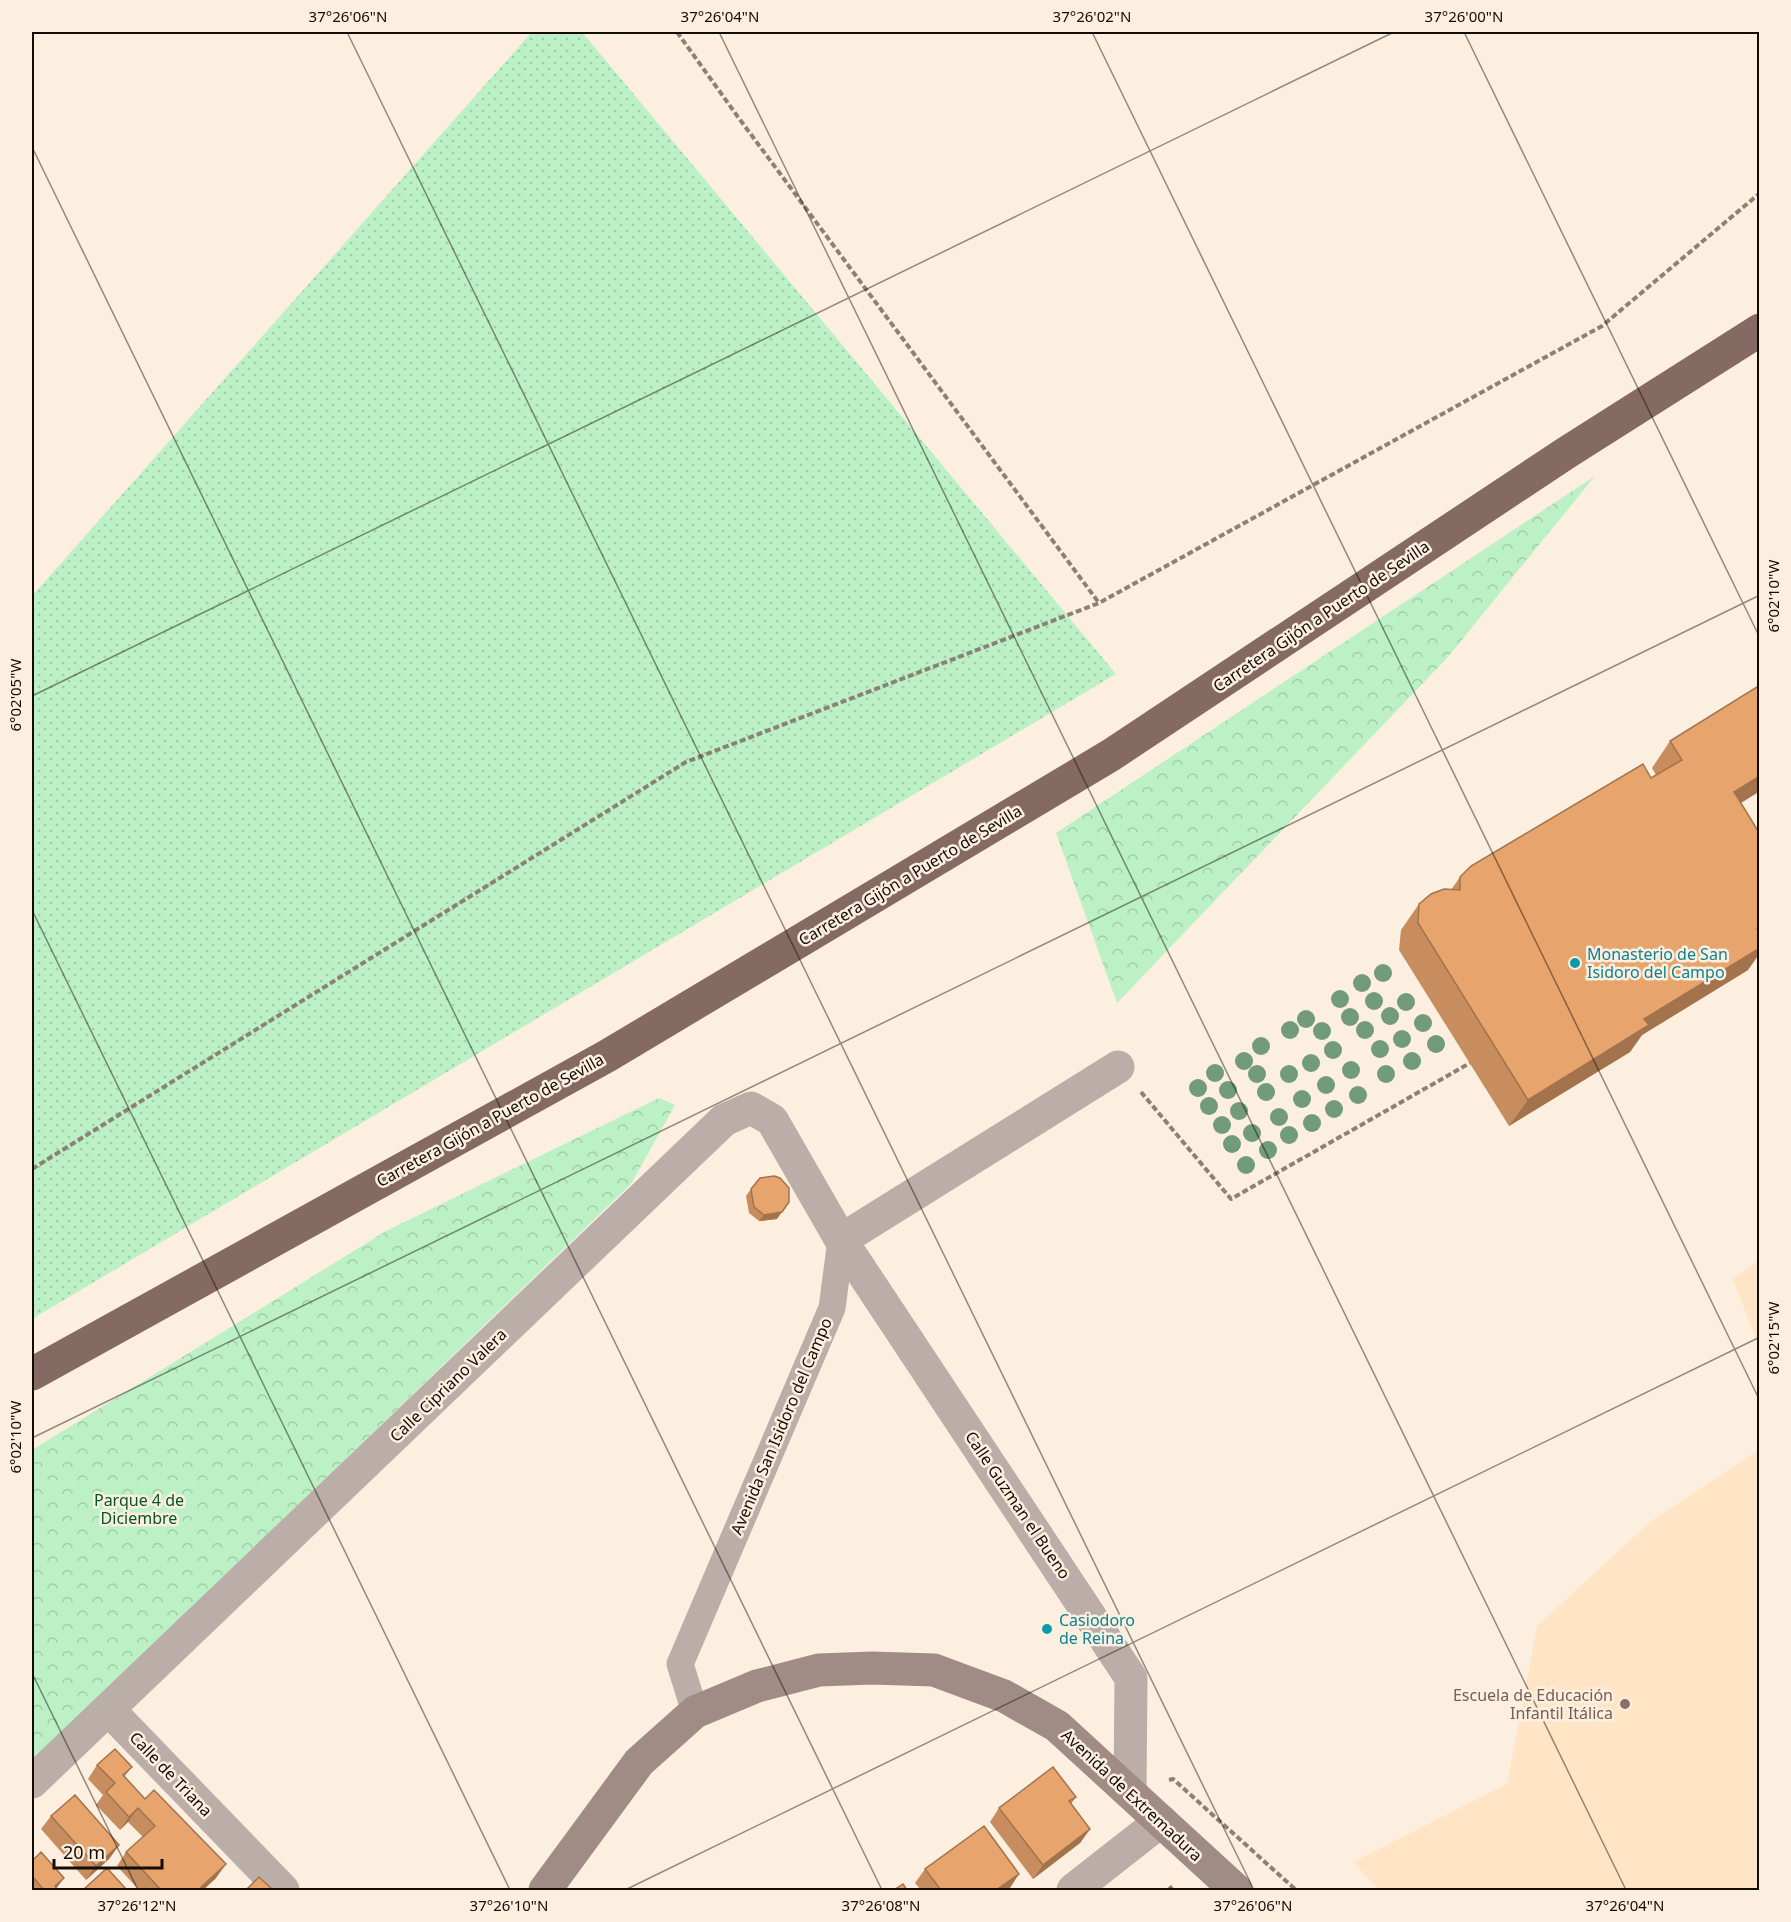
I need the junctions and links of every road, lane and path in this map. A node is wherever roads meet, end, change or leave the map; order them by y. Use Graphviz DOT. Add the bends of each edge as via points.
graph roads {
  1 [pos="677,32"];
  2 [pos="1760,193"];
  3 [pos="1760,309"];
  4 [pos="1760,330"];
  5 [pos="1566,453"];
  6 [pos="1100,603"];
  7 [pos="1470,1063"];
  8 [pos="1118,1067"];
  9 [pos="32,1169"];
  10 [pos="841,1240"];
  11 [pos="32,1374"];
  12 [pos="109,1710"];
  13 [pos="695,1712"];
  14 [pos="32,1782"];
  15 [pos="1130,1790"];
  16 [pos="1161,1821"];
  17 [pos="283,1890"];
  18 [pos="545,1890"];
  19 [pos="1073,1890"];
  20 [pos="1236,1890"];
  1 -- 6 [label="path"];
  2 -- 6 [label="path" via="1602,326"];
  3 -- 5 [label="highway"];
  4 -- 5 [label="highway, Carretera Gijón a Puerto de Sevilla"];
  5 -- 11 [label="highway, Carretera Gijón a Puerto de Sevilla" via="1101,762 607,1056"];
  6 -- 9 [label="path" via="686,762"];
  7 -- 8 [label="path" via="1231,1199"];
  8 -- 10 [label="street"];
  10 -- 12 [label="street, Calle Cipriano Valera" via="772,1120 751,1108 724,1120"];
  10 -- 13 [label="street, Avenida San Isidoro del Campo" via="832,1308 680,1664"];
  10 -- 15 [label="street, Calle Guzman el Bueno" via="1131,1678"];
  12 -- 14 [label="street, Calle Cipriano Valera"];
  12 -- 17 [label="street, Calle de Triana"];
  13 -- 15 [label="main road, Avenida de Extremadura" via="757,1686 819,1670 933,1670 1004,1696 1057,1726"];
  13 -- 18 [label="main road, Avenida de Extremadura" via="639,1762"];
  15 -- 16 [label="main road, Avenida de Extremadura"];
  16 -- 19 [label="street"];
  16 -- 20 [label="main road, Avenida de Extremadura"];
}
